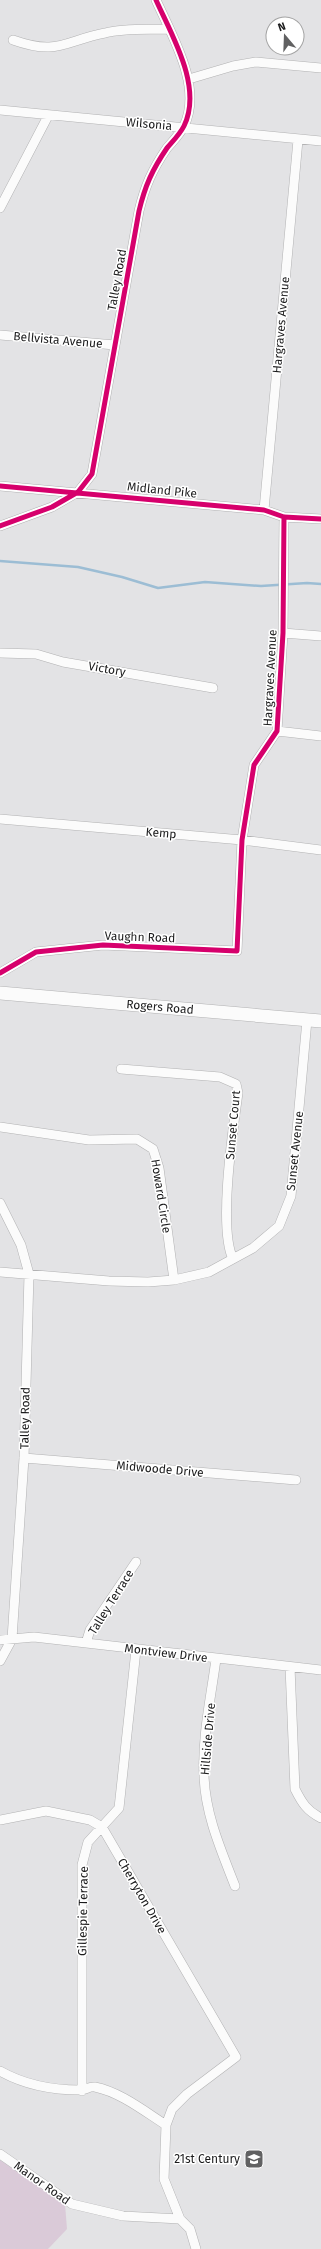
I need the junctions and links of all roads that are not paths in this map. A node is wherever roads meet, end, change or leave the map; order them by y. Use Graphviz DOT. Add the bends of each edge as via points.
graph roads {
  1 [pos="156,0"];
  2 [pos="169,30"];
  3 [pos="13,40"];
  4 [pos="321,68"];
  5 [pos="189,79"];
  6 [pos="0,110"];
  7 [pos="48,116"];
  8 [pos="184,127"];
  9 [pos="298,140"];
  10 [pos="321,141"];
  11 [pos="0,208"];
  12 [pos="0,335"];
  13 [pos="115,345"];
  14 [pos="0,486"];
  15 [pos="78,492"];
  16 [pos="264,510"];
  17 [pos="284,517"];
  18 [pos="321,519"];
  19 [pos="0,526"];
  20 [pos="283,633"];
  21 [pos="321,636"];
  22 [pos="0,652"];
  23 [pos="213,688"];
  24 [pos="277,731"];
  25 [pos="321,736"];
  26 [pos="0,819"];
  27 [pos="242,840"];
  28 [pos="321,850"];
  29 [pos="237,951"];
  30 [pos="0,973"];
  31 [pos="0,993"];
  32 [pos="308,1020"];
  33 [pos="321,1021"];
  34 [pos="121,1069"];
  35 [pos="0,1127"];
  36 [pos="0,1203"];
  37 [pos="233,1259"];
  38 [pos="0,1272"];
  39 [pos="28,1274"];
  40 [pos="174,1280"];
  41 [pos="24,1458"];
  42 [pos="296,1480"];
  43 [pos="136,1562"];
  44 [pos="12,1639"];
  45 [pos="0,1640"];
  46 [pos="86,1643"];
  47 [pos="136,1650"];
  48 [pos="216,1659"];
  49 [pos="0,1661"];
  50 [pos="290,1666"];
  51 [pos="321,1670"];
  52 [pos="321,1818"];
  53 [pos="0,1820"];
  54 [pos="102,1827"];
  55 [pos="235,1886"];
  56 [pos="0,2071"];
  57 [pos="82,2091"];
  58 [pos="166,2125"];
  59 [pos="0,2154"];
  60 [pos="180,2219"];
  61 [pos="196,2249"];
  1 -- 2 [label="street, Talley Road"];
  2 -- 3 [label="street" via="105,32 54,48 35,48"];
  2 -- 5 [label="street, Talley Road"];
  4 -- 5 [label="street" via="256,62"];
  5 -- 8 [label="street, Talley Road" via="190,109"];
  6 -- 7 [label="street, Wilsonia"];
  7 -- 8 [label="street, Wilsonia"];
  7 -- 11 [label="street"];
  8 -- 9 [label="street, Wilsonia"];
  8 -- 13 [label="street, Talley Road" via="146,184"];
  9 -- 10 [label="street, Wilsonia"];
  9 -- 16 [label="street, Hargraves Avenue"];
  12 -- 13 [label="street, Bellvista Avenue"];
  13 -- 15 [label="street, Talley Road" via="92,474"];
  14 -- 15 [label="street, Midland Pike"];
  15 -- 16 [label="street, Midland Pike"];
  15 -- 19 [label="street, Talley Road" via="52,507"];
  16 -- 17 [label="street, Midland Pike"];
  17 -- 18 [label="street, Midland Pike"];
  17 -- 20 [label="street, Hargraves Avenue"];
  20 -- 21 [label="street"];
  20 -- 24 [label="street, Hargraves Avenue"];
  22 -- 23 [label="street, Victory" via="36,654 64,662"];
  24 -- 25 [label="street"];
  24 -- 27 [label="street, Hargraves Avenue" via="254,765"];
  26 -- 27 [label="street, Kemp"];
  27 -- 28 [label="street, Kemp"];
  27 -- 29 [label="street, Hargraves Avenue"];
  29 -- 30 [label="street, Vaughn Road" via="103,945 36,952"];
  31 -- 32 [label="street, Rogers Road"];
  32 -- 33 [label="street, Rogers Road"];
  32 -- 37 [label="street, Sunset Avenue" via="290,1196 279,1226 252,1248"];
  34 -- 37 [label="street, Sunset Court" via="220,1077 236,1084 238,1093 227,1194 230,1252"];
  35 -- 40 [label="street, Howard Circle" via="89,1140 137,1139 153,1148 159,1168"];
  36 -- 39 [label="street, Talley Road" via="21,1245"];
  37 -- 40 [label="street, Sunset Avenue" via="209,1272"];
  38 -- 39 [label="street, Sunset Avenue"];
  39 -- 40 [label="street, Sunset Avenue" via="109,1281"];
  39 -- 41 [label="street, Talley Road"];
  41 -- 42 [label="street, Midwoode Drive"];
  41 -- 44 [label="street, Talley Road"];
  43 -- 46 [label="street, Talley Terrace" via="90,1630"];
  44 -- 45 [label="street"];
  44 -- 46 [label="street, Montview Drive" via="34,1637"];
  44 -- 49 [label="street, Talley Road"];
  46 -- 47 [label="street, Montview Drive"];
  47 -- 48 [label="street, Montview Drive"];
  47 -- 54 [label="street, Gillespie Terrace" via="120,1808"];
  48 -- 50 [label="street, Montview Drive"];
  48 -- 55 [label="street, Hillside Drive" via="204,1774 207,1804 214,1832"];
  50 -- 51 [label="street, Montview Drive"];
  50 -- 52 [label="street" via="295,1789 303,1805"];
  53 -- 54 [label="street" via="46,1811 90,1820"];
  54 -- 57 [label="street, Gillespie Terrace" via="88,1842 82,1865"];
  54 -- 58 [label="street, Cherryton Drive" via="236,2057 187,2094 172,2109"];
  56 -- 57 [label="street" via="42,2088"];
  57 -- 58 [label="street" via="93,2087 100,2089 126,2100"];
  58 -- 60 [label="street" via="164,2179"];
  59 -- 60 [label="street, Manor Road" via="72,2204 123,2216"];
  60 -- 61 [label="street" via="190,2229"];
}
